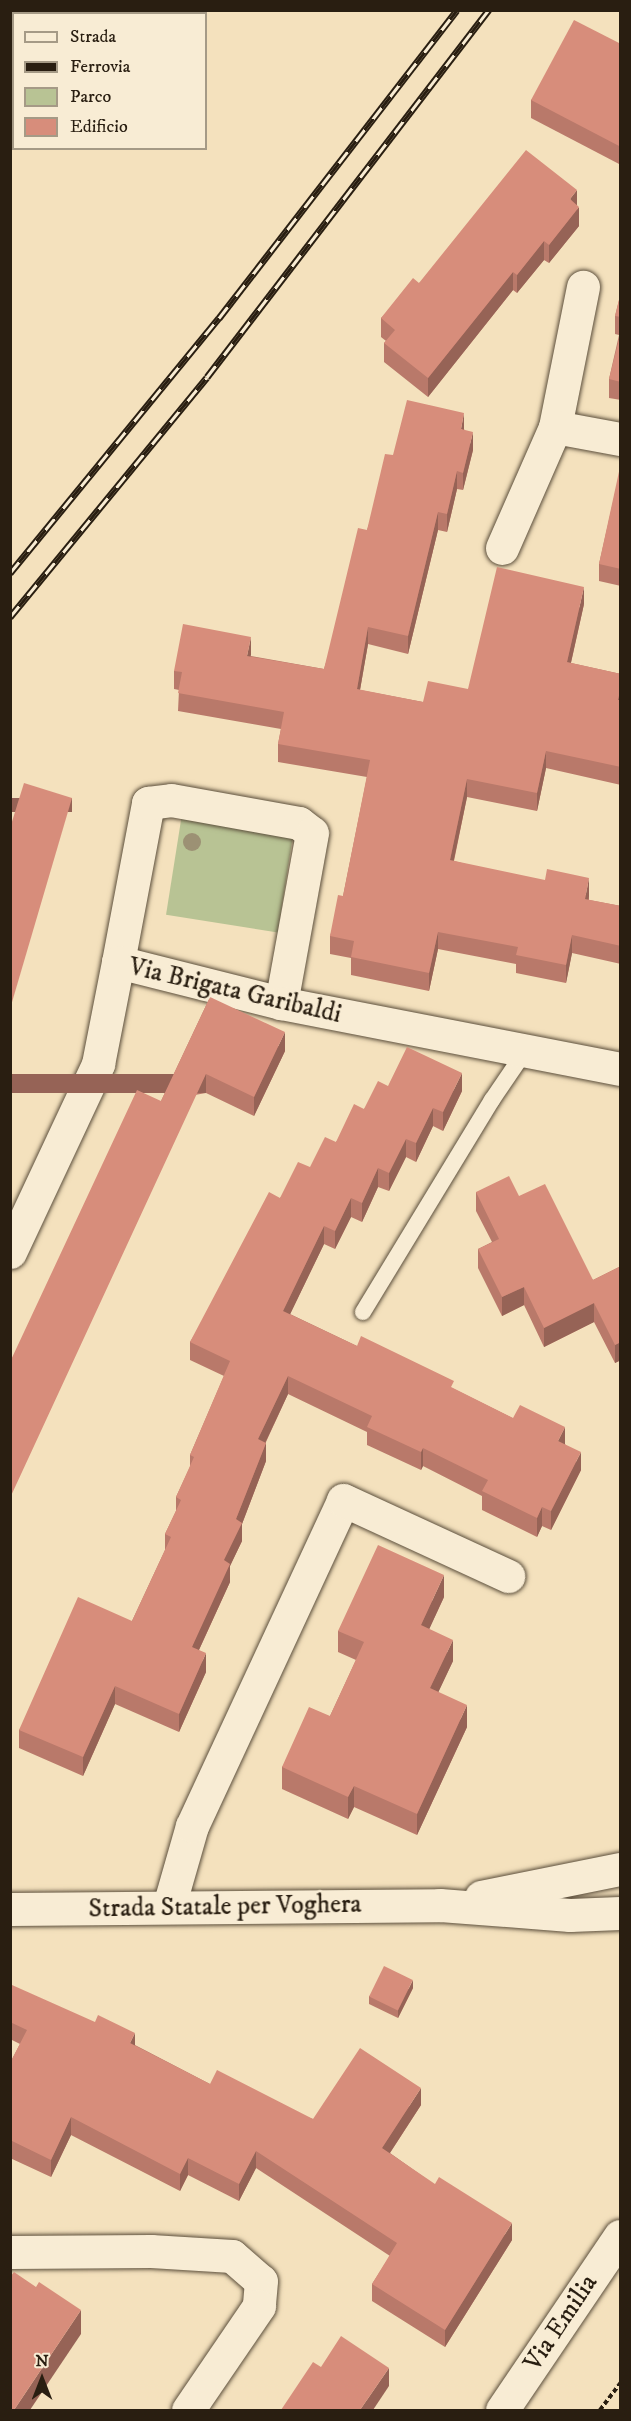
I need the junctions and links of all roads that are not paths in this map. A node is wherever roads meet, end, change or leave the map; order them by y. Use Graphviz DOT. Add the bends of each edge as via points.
graph roads {
  1 [pos="583,287"];
  2 [pos="555,426"];
  3 [pos="621,439"];
  4 [pos="502,548"];
  5 [pos="118,962"];
  6 [pos="281,1003"];
  7 [pos="526,1050"];
  8 [pos="621,1069"];
  9 [pos="10,1252"];
  10 [pos="363,1312"];
  11 [pos="508,1576"];
  12 [pos="621,1869"];
  13 [pos="440,1905"];
  14 [pos="169,1906"];
  15 [pos="10,1909"];
  16 [pos="621,1913"];
  17 [pos="570,1915"];
  18 [pos="621,1932"];
  19 [pos="621,2236"];
  20 [pos="10,2252"];
  21 [pos="188,2410"];
  22 [pos="502,2410"];
  1 -- 2 [label="street"];
  2 -- 3 [label="street"];
  2 -- 4 [label="street"];
  5 -- 6 [label="street, Via Brigata Garibaldi"];
  5 -- 6 [label="street" via="148,803 171,800 299,823 312,833"];
  5 -- 9 [label="street, Via Brigata Garibaldi" via="98,1064"];
  6 -- 7 [label="street, Via Brigata Garibaldi"];
  7 -- 8 [label="street, Via Brigata Garibaldi"];
  7 -- 10 [label="lane"];
  11 -- 14 [label="street" via="343,1500 192,1826"];
  12 -- 13 [label="street, Strada Statale per Voghera"];
  13 -- 14 [label="street, Strada Statale per Voghera"];
  13 -- 17 [label="street, Strada Statale per Voghera"];
  14 -- 15 [label="street, Strada Statale per Voghera"];
  16 -- 17 [label="street, Strada Statale per Voghera"];
  17 -- 18 [label="street"];
  19 -- 22 [label="street, Via Emilia"];
  20 -- 21 [label="street" via="151,2251 232,2256 261,2281 259,2306"];
}
